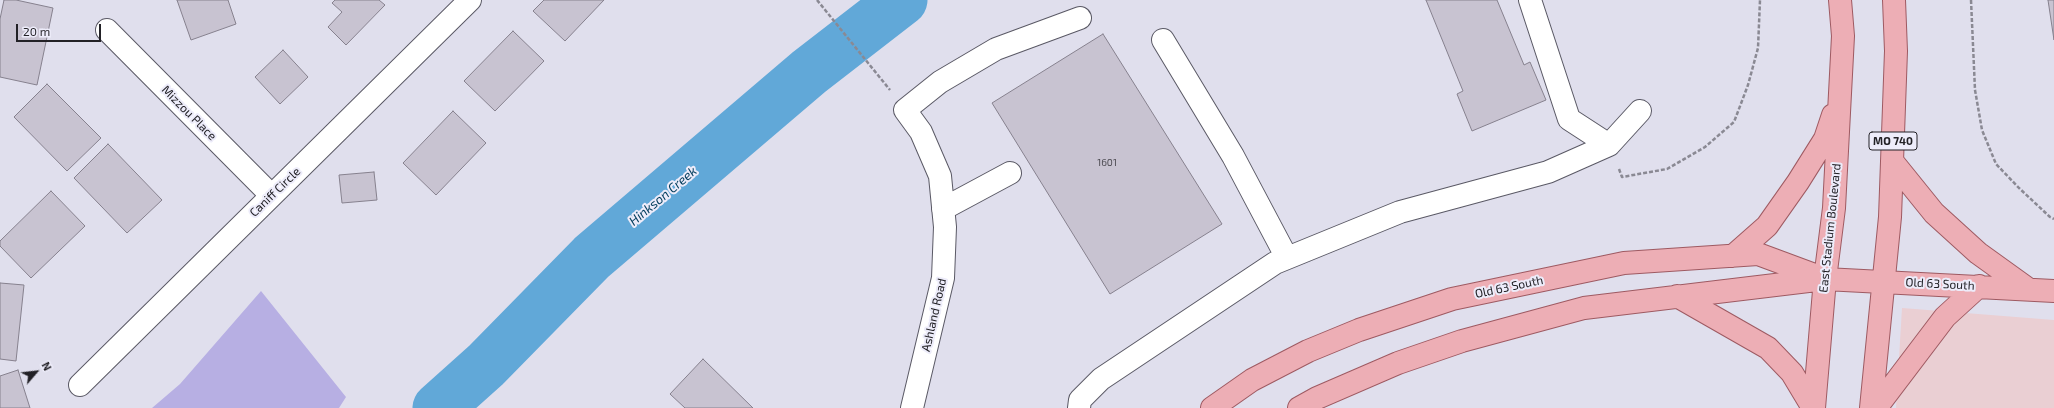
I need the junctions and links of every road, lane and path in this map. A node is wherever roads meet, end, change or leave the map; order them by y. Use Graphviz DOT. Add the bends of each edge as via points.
graph roads {
  1 [pos="470,0"];
  2 [pos="817,0"];
  3 [pos="1530,0"];
  4 [pos="1760,0"];
  5 [pos="1840,0"];
  6 [pos="1894,0"];
  7 [pos="1971,0"];
  8 [pos="1080,18"];
  9 [pos="107,30"];
  10 [pos="1163,40"];
  11 [pos="882,80"];
  12 [pos="1840,97"];
  13 [pos="1640,111"];
  14 [pos="1609,145"];
  15 [pos="1892,161"];
  16 [pos="1010,173"];
  17 [pos="271,195"];
  18 [pos="943,209"];
  19 [pos="2054,219"];
  20 [pos="1733,256"];
  21 [pos="1287,258"];
  22 [pos="1825,279"];
  23 [pos="1884,281"];
  24 [pos="1979,286"];
  25 [pos="2028,289"];
  26 [pos="2054,291"];
  27 [pos="1677,296"];
  28 [pos="80,385"];
  29 [pos="912,408"];
  30 [pos="1079,408"];
  31 [pos="1212,408"];
  32 [pos="1299,408"];
  33 [pos="1814,408"];
  34 [pos="1871,408"];
  35 [pos="1876,408"];
  1 -- 17 [label="street, Caniff Circle"];
  2 -- 11 [label="path"];
  3 -- 14 [label="street" via="1569,119"];
  4 -- 14 [label="path" via="1758,48 1734,122 1705,148 1667,169 1622,177"];
  5 -- 12 [label="main road, East Stadium Boulevard" via="1843,36"];
  6 -- 15 [label="main road, MO 740" via="1896,51"];
  7 -- 19 [label="path" via="1976,90 1982,130 1996,164"];
  8 -- 18 [label="street, Ashland Road" via="996,49 940,82 905,110 921,132 940,176"];
  9 -- 17 [label="street, Mizzou Place"];
  10 -- 21 [label="street" via="1233,156"];
  12 -- 20 [label="main road" via="1825,139 1798,182 1767,226"];
  12 -- 22 [label="main road, East Stadium Boulevard" via="1834,208"];
  13 -- 14 [label="street"];
  14 -- 21 [label="street" via="1548,172 1400,212"];
  15 -- 23 [label="main road, MO 740"];
  15 -- 25 [label="main road" via="1934,214 1978,253"];
  16 -- 18 [label="street"];
  17 -- 28 [label="street, Caniff Circle"];
  18 -- 29 [label="street, Ashland Road" via="944,278"];
  20 -- 22 [label="main road, Old 63 South" via="1758,254"];
  20 -- 31 [label="main road, Old 63 South" via="1624,263 1452,299 1359,330 1308,351 1252,380"];
  21 -- 30 [label="street" via="1275,263 1102,379 1080,400"];
  22 -- 23 [label="main road, Old 63 South"];
  22 -- 27 [label="main road, Old 63 South"];
  22 -- 33 [label="main road, East Stadium Boulevard"];
  23 -- 24 [label="main road, Old 63 South"];
  23 -- 34 [label="main road, MO 740"];
  24 -- 25 [label="main road, Old 63 South"];
  24 -- 35 [label="main road" via="1944,317"];
  25 -- 26 [label="main road, Old 63 South"];
  27 -- 32 [label="main road, Old 63 South" via="1584,308 1462,341 1398,363"];
  27 -- 33 [label="main road" via="1768,348 1792,373"];
}
